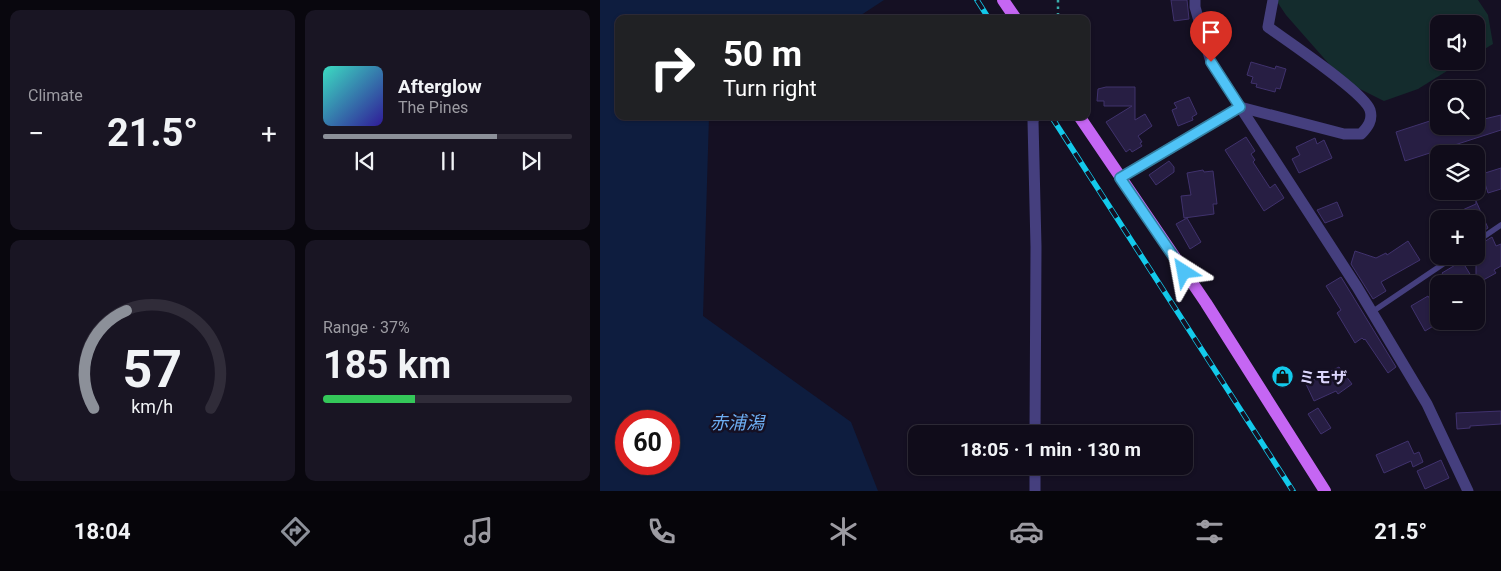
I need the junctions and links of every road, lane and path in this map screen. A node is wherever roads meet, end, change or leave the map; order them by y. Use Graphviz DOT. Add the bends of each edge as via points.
graph roads {
  1 [pos="1003,0"];
  2 [pos="1058,0"];
  3 [pos="1194,0"];
  4 [pos="1273,0"];
  5 [pos="1013,15"];
  6 [pos="1058,15"];
  7 [pos="1240,107"];
  8 [pos="1033,120"];
  9 [pos="1082,120"];
  10 [pos="1120,178"];
  11 [pos="1501,225"];
  12 [pos="1485,236"];
  13 [pos="1442,265"];
  14 [pos="1372,312"];
  15 [pos="1035,425"];
  16 [pos="1035,475"];
  17 [pos="1035,491"];
  18 [pos="1325,491"];
  19 [pos="1468,491"];
  1 -- 5 [label="main road"];
  2 -- 6 [label="path"];
  3 -- 7 [label="street" via="1211,62"];
  4 -- 7 [label="street" via="1268,27 1322,65 1362,99 1370,109 1371,119 1361,134 1344,134"];
  7 -- 10 [label="street"];
  7 -- 14 [label="street"];
  8 -- 15 [label="street"];
  9 -- 10 [label="main road"];
  10 -- 18 [label="main road" via="1206,303"];
  11 -- 12 [label="lane"];
  13 -- 14 [label="lane"];
  14 -- 19 [label="street" via="1427,404"];
  16 -- 17 [label="street"];
}
